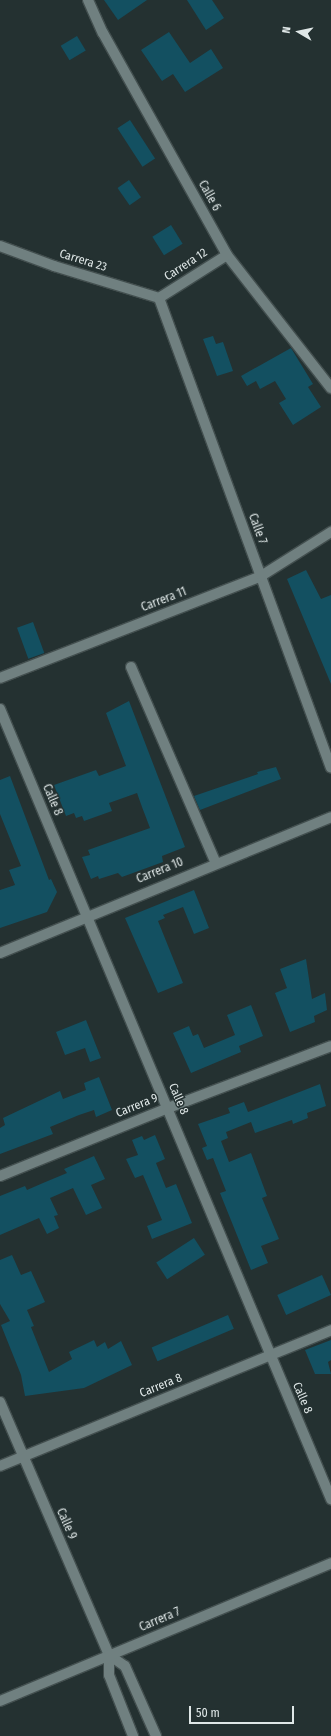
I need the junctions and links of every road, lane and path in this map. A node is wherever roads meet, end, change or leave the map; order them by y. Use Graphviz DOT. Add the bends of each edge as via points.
graph roads {
  1 [pos="88,0"];
  2 [pos="0,246"];
  3 [pos="227,255"];
  4 [pos="159,298"];
  5 [pos="331,388"];
  6 [pos="331,532"];
  7 [pos="261,576"];
  8 [pos="131,667"];
  9 [pos="0,678"];
  10 [pos="0,709"];
  11 [pos="331,768"];
  12 [pos="331,817"];
  13 [pos="216,863"];
  14 [pos="87,915"];
  15 [pos="0,953"];
  16 [pos="331,1046"];
  17 [pos="168,1108"];
  18 [pos="0,1176"];
  19 [pos="331,1330"];
  20 [pos="270,1355"];
  21 [pos="0,1402"];
  22 [pos="22,1456"];
  23 [pos="0,1466"];
  24 [pos="331,1499"];
  25 [pos="331,1563"];
  26 [pos="109,1655"];
  27 [pos="0,1701"];
  28 [pos="133,1736"];
  29 [pos="156,1736"];
  1 -- 3 [label="street, Calle 6" via="103,33"];
  2 -- 4 [label="street, Carrera 23" via="54,266"];
  3 -- 4 [label="street, Carrera 12"];
  3 -- 5 [label="street, Calle 6"];
  4 -- 7 [label="street, Calle 7"];
  6 -- 7 [label="street, Carrera 11"];
  7 -- 9 [label="street, Carrera 11"];
  7 -- 11 [label="street, Calle 7"];
  8 -- 13 [label="street"];
  10 -- 14 [label="street, Calle 8"];
  12 -- 13 [label="street, Carrera 10"];
  13 -- 14 [label="street, Carrera 10"];
  14 -- 15 [label="street, Carrera 10"];
  14 -- 17 [label="street, Calle 8"];
  16 -- 17 [label="street, Carrera 9"];
  17 -- 18 [label="street, Carrera 9"];
  17 -- 20 [label="street, Calle 8"];
  19 -- 20 [label="street, Carrera 8"];
  20 -- 22 [label="street, Carrera 8"];
  20 -- 24 [label="street, Calle 8"];
  21 -- 22 [label="street, Calle 9"];
  22 -- 23 [label="street, Carrera 8"];
  22 -- 26 [label="street, Calle 9"];
  25 -- 26 [label="street, Carrera 7"];
  26 -- 27 [label="street, Carrera 7"];
  26 -- 28 [label="street, Calle 9" via="110,1676"];
  26 -- 29 [label="street" via="125,1666"];
}
